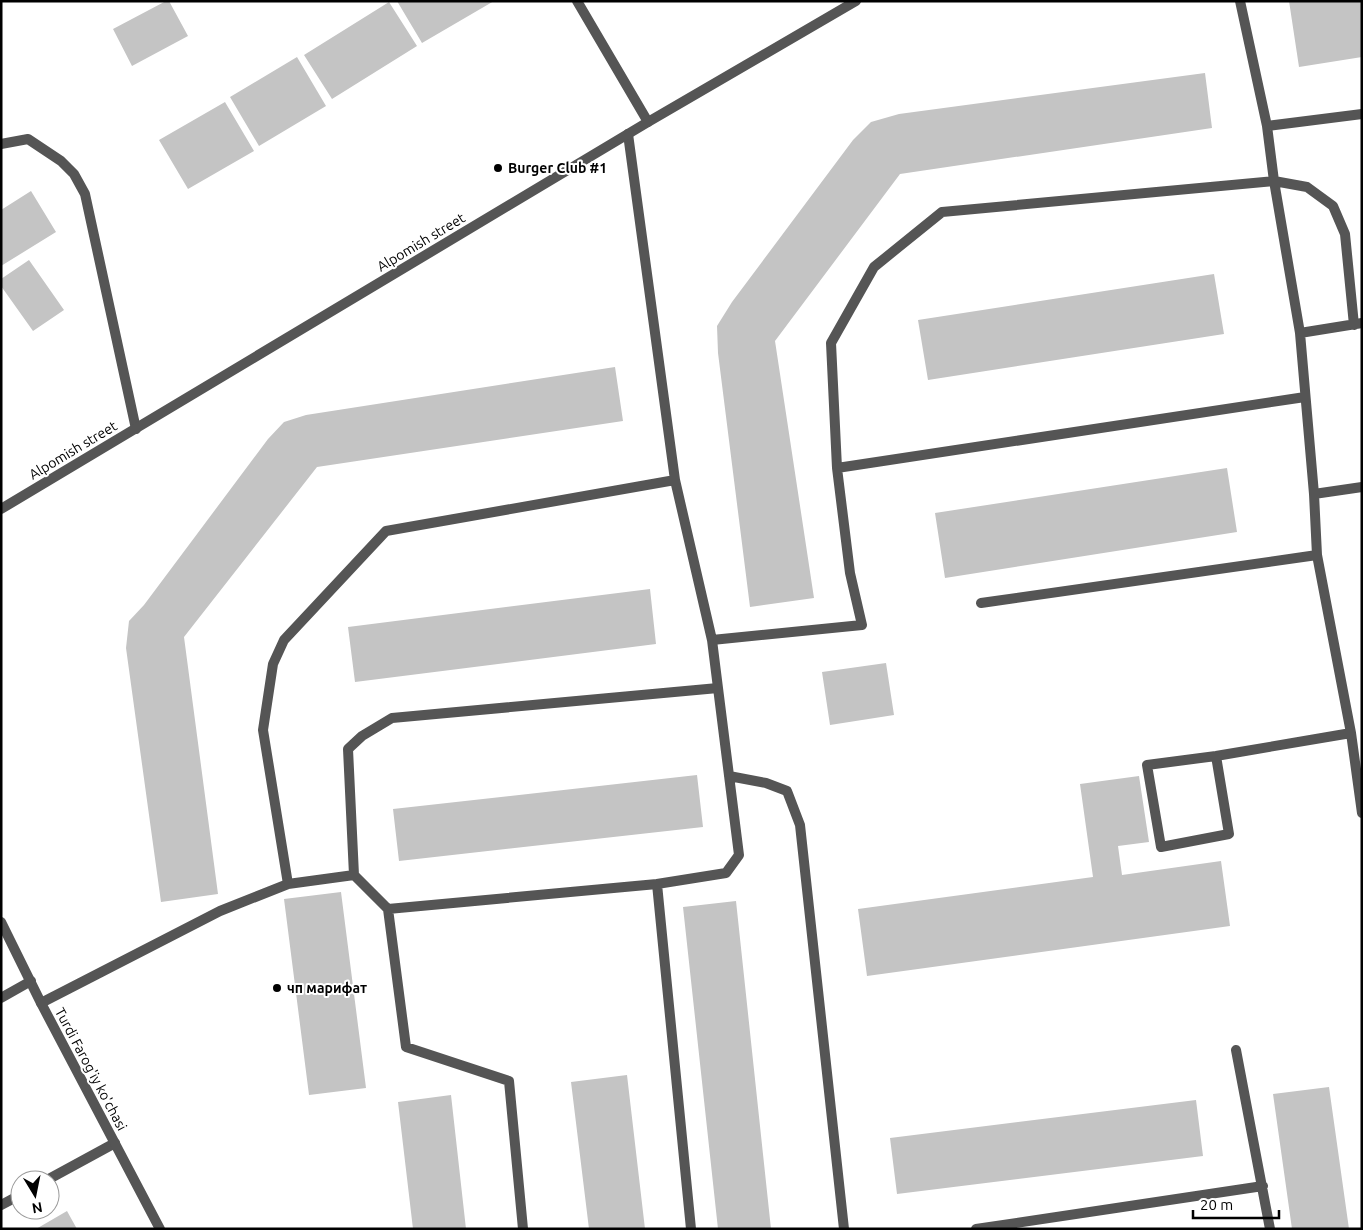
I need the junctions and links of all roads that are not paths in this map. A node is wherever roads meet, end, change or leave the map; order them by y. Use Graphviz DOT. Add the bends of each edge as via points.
graph roads {
  1 [pos="577,1"];
  2 [pos="856,1"];
  3 [pos="1240,1"];
  4 [pos="1362,114"];
  5 [pos="648,122"];
  6 [pos="1267,126"];
  7 [pos="628,134"];
  8 [pos="1,144"];
  9 [pos="1274,181"];
  10 [pos="1358,324"];
  11 [pos="1300,333"];
  12 [pos="1305,396"];
  13 [pos="136,429"];
  14 [pos="837,468"];
  15 [pos="675,480"];
  16 [pos="1362,486"];
  17 [pos="1314,494"];
  18 [pos="1,509"];
  19 [pos="1317,554"];
  20 [pos="981,602"];
  21 [pos="712,640"];
  22 [pos="718,688"];
  23 [pos="1351,733"];
  24 [pos="1216,756"];
  25 [pos="729,776"];
  26 [pos="1362,814"];
  27 [pos="354,875"];
  28 [pos="288,884"];
  29 [pos="657,884"];
  30 [pos="388,909"];
  31 [pos="1,922"];
  32 [pos="30,981"];
  33 [pos="1,998"];
  34 [pos="41,1003"];
  35 [pos="1236,1050"];
  36 [pos="115,1143"];
  37 [pos="60,1173"];
  38 [pos="1263,1186"];
  39 [pos="160,1229"];
  40 [pos="523,1229"];
  41 [pos="691,1229"];
  42 [pos="844,1229"];
  43 [pos="976,1229"];
  44 [pos="1270,1229"];
  1 -- 5 [label="street"];
  2 -- 5 [label="street, Alpomish street"];
  3 -- 6 [label="street"];
  4 -- 6 [label="street"];
  5 -- 7 [label="street, Alpomish street"];
  6 -- 9 [label="street"];
  7 -- 13 [label="street, Alpomish street"];
  7 -- 15 [label="street"];
  8 -- 13 [label="street" via="28,139 68,167 85,194"];
  9 -- 10 [label="street" via="1307,187 1333,206 1345,234"];
  9 -- 11 [label="street"];
  9 -- 14 [label="street" via="942,212 874,268 831,343"];
  10 -- 11 [label="street"];
  11 -- 12 [label="street"];
  12 -- 14 [label="street"];
  12 -- 17 [label="street"];
  13 -- 18 [label="street, Alpomish street"];
  14 -- 21 [label="street" via="850,573 862,625"];
  15 -- 21 [label="street"];
  15 -- 28 [label="street" via="386,531 284,640 272,664 263,730"];
  16 -- 17 [label="street"];
  17 -- 19 [label="street"];
  19 -- 20 [label="street"];
  19 -- 23 [label="street"];
  21 -- 22 [label="street"];
  22 -- 25 [label="street"];
  22 -- 27 [label="street" via="392,718 362,736 348,750"];
  23 -- 24 [label="street"];
  23 -- 26 [label="street"];
  24 -- 24 [label="street" via="1229,834 1161,847 1147,765"];
  25 -- 29 [label="street" via="739,854 726,873"];
  25 -- 42 [label="street" via="787,791 800,825"];
  27 -- 28 [label="street"];
  27 -- 30 [label="street"];
  28 -- 34 [label="street" via="220,911"];
  29 -- 30 [label="street"];
  29 -- 41 [label="street"];
  30 -- 40 [label="street" via="406,1047 509,1081"];
  31 -- 32 [label="street, Turdi Farog'iy ko'chasi"];
  32 -- 33 [label="street"];
  32 -- 34 [label="street, Turdi Farog'iy ko'chasi"];
  34 -- 36 [label="street, Turdi Farog'iy ko'chasi"];
  35 -- 38 [label="street"];
  36 -- 37 [label="street"];
  36 -- 39 [label="street, Turdi Farog'iy ko'chasi"];
  38 -- 43 [label="street"];
  38 -- 44 [label="street"];
}
